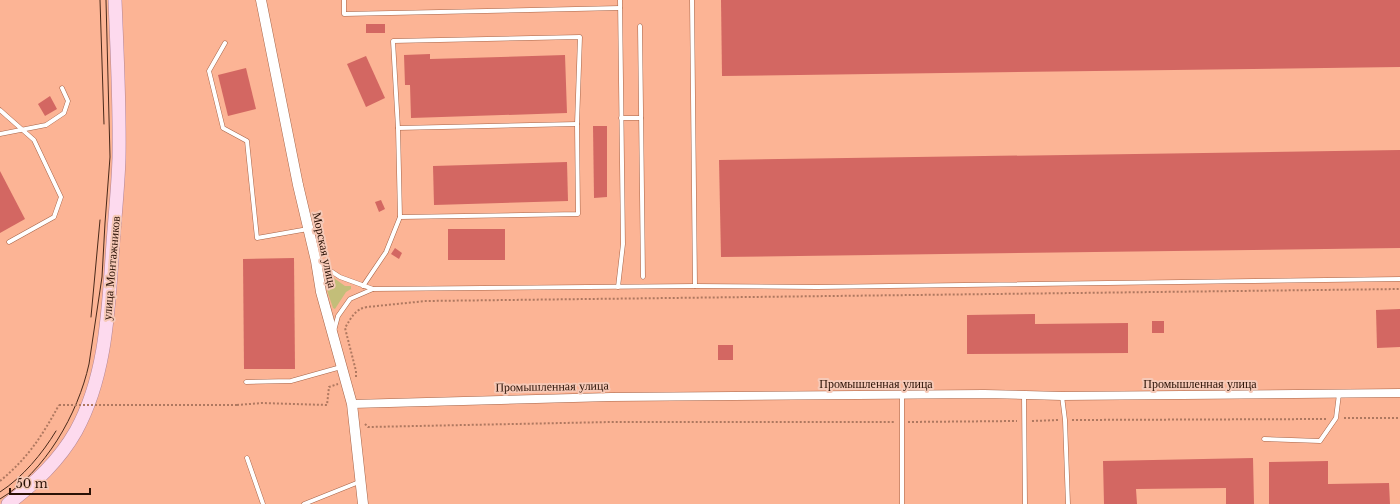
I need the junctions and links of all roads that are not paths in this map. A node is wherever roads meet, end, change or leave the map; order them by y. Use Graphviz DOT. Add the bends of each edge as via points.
graph roads {
  1 [pos="115,0"];
  2 [pos="261,0"];
  3 [pos="344,0"];
  4 [pos="620,0"];
  5 [pos="692,0"];
  6 [pos="620,8"];
  7 [pos="640,26"];
  8 [pos="225,43"];
  9 [pos="62,88"];
  10 [pos="0,110"];
  11 [pos="622,118"];
  12 [pos="641,118"];
  13 [pos="577,124"];
  14 [pos="398,128"];
  15 [pos="23,130"];
  16 [pos="0,134"];
  17 [pos="400,218"];
  18 [pos="308,229"];
  19 [pos="9,242"];
  20 [pos="316,261"];
  21 [pos="643,277"];
  22 [pos="1400,279"];
  23 [pos="363,286"];
  24 [pos="695,286"];
  25 [pos="618,287"];
  26 [pos="373,289"];
  27 [pos="333,336"];
  28 [pos="341,367"];
  29 [pos="246,382"];
  30 [pos="1400,392"];
  31 [pos="902,394"];
  32 [pos="1339,394"];
  33 [pos="1024,395"];
  34 [pos="1062,396"];
  35 [pos="352,404"];
  36 [pos="1264,439"];
  37 [pos="247,458"];
  38 [pos="360,482"];
  39 [pos="307,503"];
  40 [pos="8,504"];
  41 [pos="263,504"];
  42 [pos="363,504"];
  43 [pos="902,504"];
  44 [pos="1025,504"];
  45 [pos="1068,504"];
  1 -- 40 [label="main road, улица Монтажников" via="119,158 108,311 98,377 76,432 54,463 34,484"];
  2 -- 18 [label="street, Морская улица"];
  3 -- 6 [label="lane" via="344,14"];
  4 -- 6 [label="lane"];
  5 -- 24 [label="lane"];
  6 -- 11 [label="lane"];
  7 -- 12 [label="lane"];
  8 -- 18 [label="lane" via="209,71 224,128 247,141 257,238"];
  9 -- 15 [label="lane" via="68,101 64,114 46,126"];
  10 -- 15 [label="lane"];
  11 -- 12 [label="lane"];
  11 -- 25 [label="lane" via="623,244"];
  12 -- 21 [label="lane"];
  13 -- 14 [label="lane"];
  13 -- 14 [label="lane" via="580,37 393,41"];
  13 -- 17 [label="lane" via="578,214"];
  14 -- 17 [label="lane"];
  15 -- 16 [label="lane"];
  15 -- 19 [label="lane" via="34,140 61,197 54,217"];
  17 -- 23 [label="lane" via="386,252"];
  18 -- 20 [label="street, Морская улица"];
  20 -- 23 [label="lane" via="340,277"];
  20 -- 27 [label="street, Морская улица"];
  22 -- 24 [label="lane" via="817,287"];
  23 -- 26 [label="lane"];
  24 -- 25 [label="lane"];
  25 -- 26 [label="lane"];
  26 -- 27 [label="lane" via="350,299 338,316"];
  27 -- 28 [label="street, Морская улица"];
  28 -- 29 [label="lane" via="291,381"];
  28 -- 35 [label="street, Морская улица"];
  30 -- 32 [label="street, Промышленная улица"];
  31 -- 33 [label="street, Промышленная улица"];
  31 -- 35 [label="street, Промышленная улица" via="611,397"];
  31 -- 43 [label="lane"];
  32 -- 34 [label="street, Промышленная улица"];
  32 -- 36 [label="lane" via="1336,418 1320,441"];
  33 -- 34 [label="street, Промышленная улица"];
  33 -- 44 [label="lane"];
  34 -- 45 [label="lane"];
  35 -- 38 [label="street, Морская улица"];
  37 -- 41 [label="lane"];
  38 -- 39 [label="lane"];
  38 -- 42 [label="street, Морская улица"];
}
